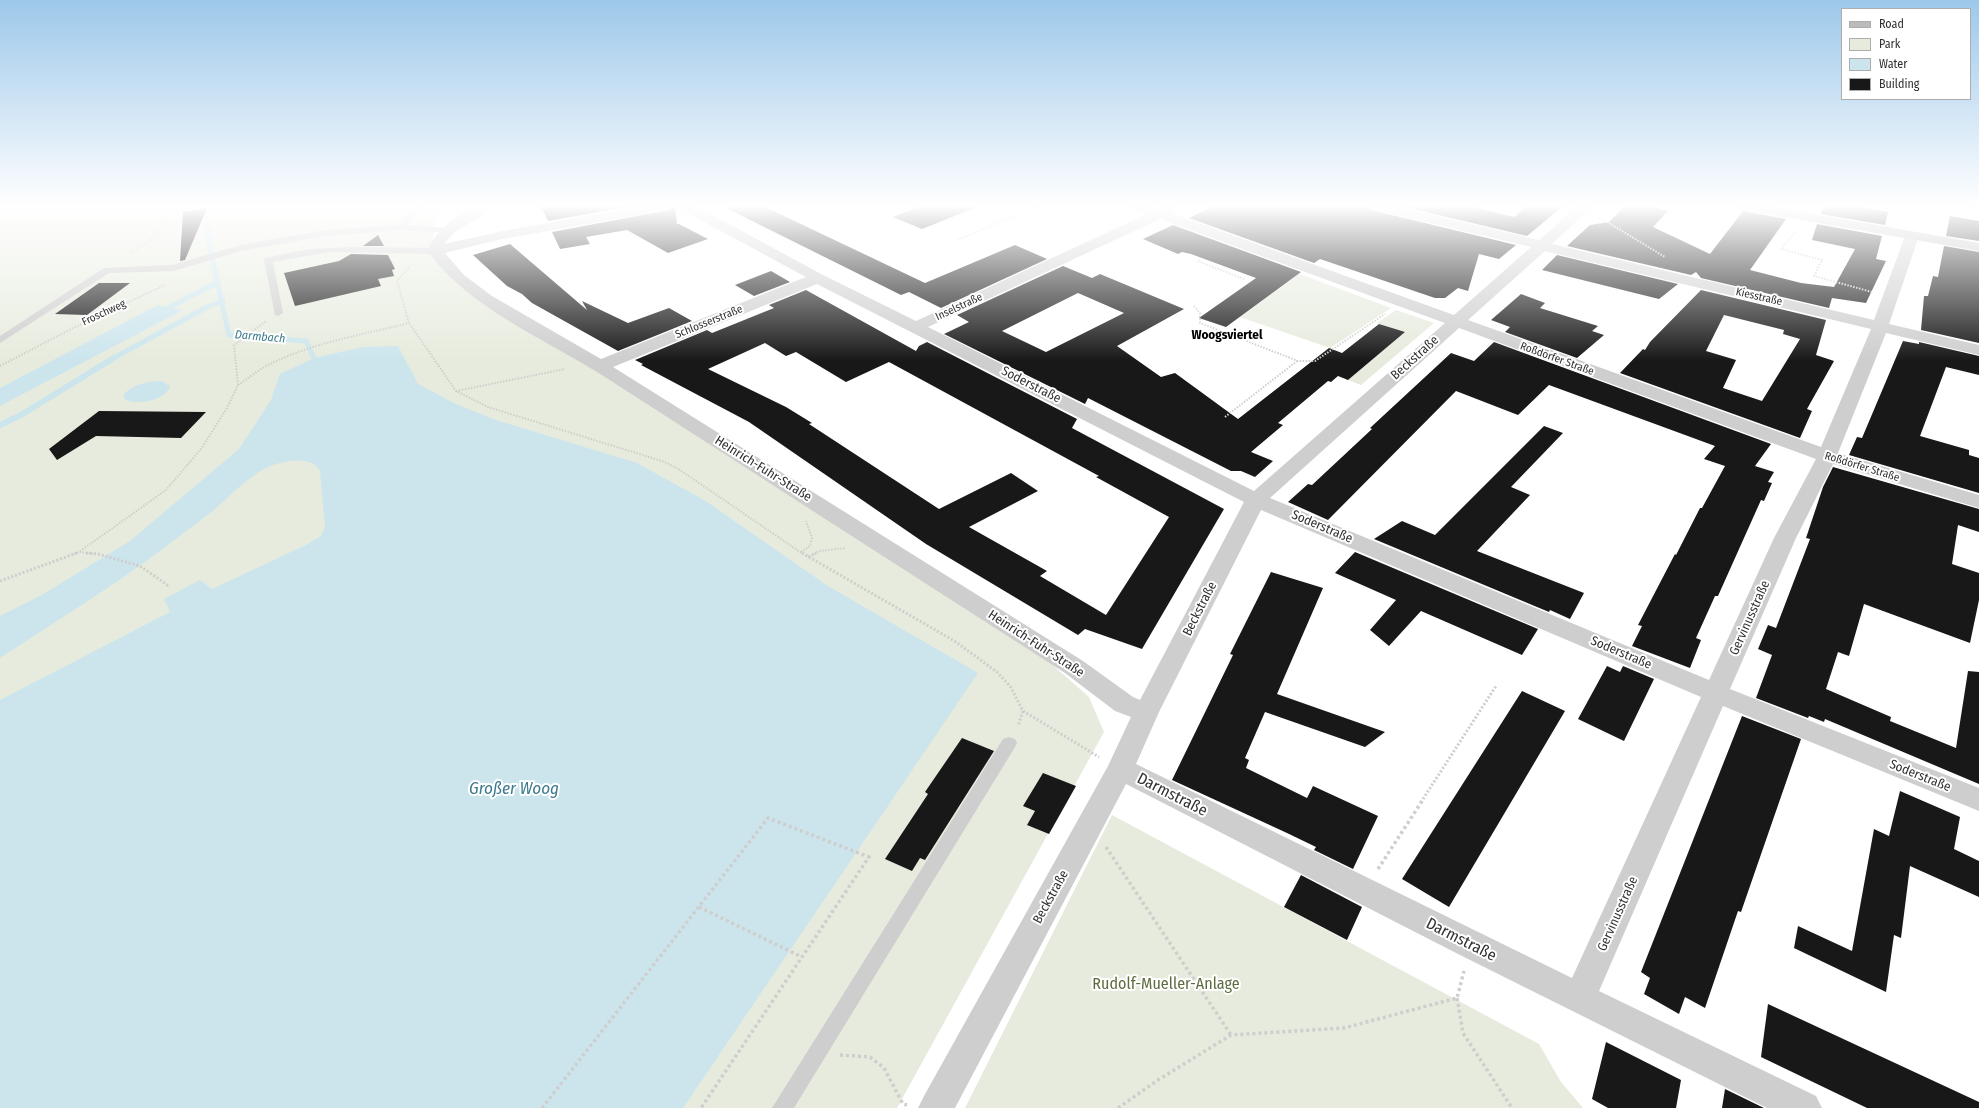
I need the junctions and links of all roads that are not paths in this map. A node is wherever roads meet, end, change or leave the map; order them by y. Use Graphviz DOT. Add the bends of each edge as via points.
graph roads {
  1 [pos="203,258"];
  2 [pos="275,258"];
  3 [pos="441,258"];
  4 [pos="779,258"];
  5 [pos="1065,258"];
  6 [pos="1278,258"];
  7 [pos="1530,258"];
  8 [pos="1592,258"];
  9 [pos="1904,258"];
  10 [pos="818,278"];
  11 [pos="274,316"];
  12 [pos="1456,322"];
  13 [pos="1880,326"];
  14 [pos="916,327"];
  15 [pos="0,340"];
  16 [pos="1979,350"];
  17 [pos="597,364"];
  18 [pos="1827,456"];
  19 [pos="1256,500"];
  20 [pos="1979,502"];
  21 [pos="1716,693"];
  22 [pos="1146,712"];
  23 [pos="1009,743"];
  24 [pos="1120,769"];
  25 [pos="1979,800"];
  26 [pos="1580,998"];
  27 [pos="925,1107"];
  28 [pos="782,1108"];
  29 [pos="1804,1108"];
  1 -- 15 [label="lane" via="173,268 106,270"];
  2 -- 11 [label="lane" via="268,260"];
  3 -- 17 [label="street, Heinrich-Fuhr-Straße" via="459,278 486,299"];
  4 -- 10 [label="street, Soderstraße"];
  5 -- 14 [label="street, Inselstraße"];
  6 -- 12 [label="street, Roßdörfer Straße"];
  7 -- 12 [label="street, Beckstraße"];
  8 -- 13 [label="street, Kiesstraße"];
  9 -- 13 [label="street, Gervinusstraße"];
  10 -- 14 [label="street, Soderstraße"];
  10 -- 17 [label="street, Schlosserstraße"];
  12 -- 18 [label="street, Roßdörfer Straße"];
  12 -- 19 [label="street, Beckstraße"];
  13 -- 16 [label="street, Kiesstraße"];
  13 -- 18 [label="street, Gervinusstraße"];
  14 -- 19 [label="street, Soderstraße"];
  17 -- 22 [label="street, Heinrich-Fuhr-Straße" via="1074,667 1124,704"];
  18 -- 20 [label="street, Roßdörfer Straße"];
  18 -- 21 [label="street, Gervinusstraße" via="1785,538"];
  19 -- 21 [label="street, Soderstraße"];
  19 -- 22 [label="street, Beckstraße"];
  21 -- 25 [label="street, Soderstraße"];
  21 -- 26 [label="street, Gervinusstraße"];
  22 -- 24 [label="street, Beckstraße"];
  23 -- 28 [label="lane"];
  24 -- 26 [label="street, Darmstraße"];
  24 -- 27 [label="street, Beckstraße" via="1086,833"];
  26 -- 29 [label="street, Darmstraße"];
}
